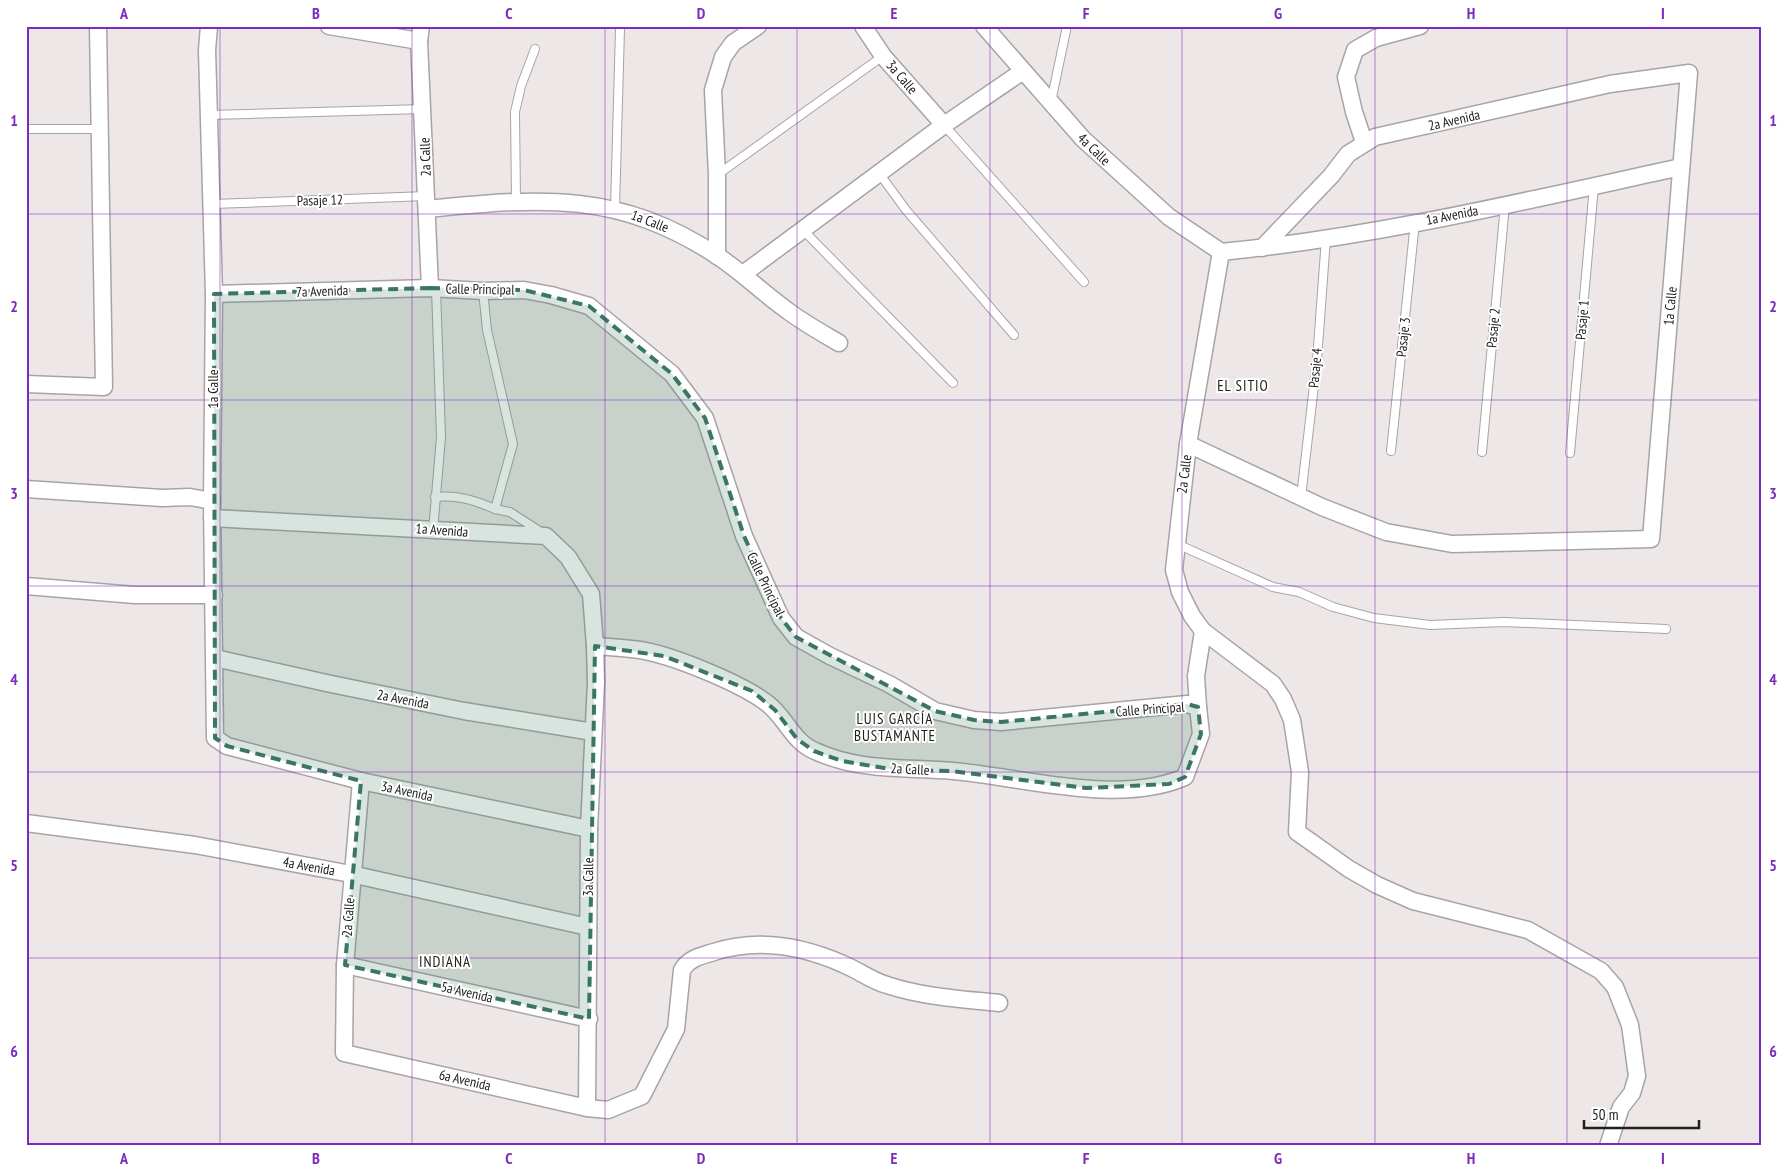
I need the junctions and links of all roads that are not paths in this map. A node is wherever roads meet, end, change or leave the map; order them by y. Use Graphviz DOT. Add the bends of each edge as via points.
graph roads {
  1 [pos="98,26"];
  2 [pos="209,26"];
  3 [pos="330,26"];
  4 [pos="758,26"];
  5 [pos="862,26"];
  6 [pos="984,26"];
  7 [pos="1067,26"];
  8 [pos="1420,26"];
  9 [pos="620,29"];
  10 [pos="420,34"];
  11 [pos="535,49"];
  12 [pos="883,56"];
  13 [pos="1023,71"];
  14 [pos="1689,73"];
  15 [pos="1051,104"];
  16 [pos="424,109"];
  17 [pos="210,115"];
  18 [pos="944,125"];
  19 [pos="100,128"];
  20 [pos="26,129"];
  21 [pos="1364,142"];
  22 [pos="1681,168"];
  23 [pos="879,173"];
  24 [pos="717,176"];
  25 [pos="1594,186"];
  26 [pos="516,200"];
  27 [pos="427,202"];
  28 [pos="213,204"];
  29 [pos="1505,204"];
  30 [pos="615,208"];
  31 [pos="1415,222"];
  32 [pos="803,230"];
  33 [pos="1326,238"];
  34 [pos="1262,248"];
  35 [pos="1221,252"];
  36 [pos="717,256"];
  37 [pos="744,274"];
  38 [pos="1084,282"];
  39 [pos="433,288"];
  40 [pos="483,291"];
  41 [pos="214,294"];
  42 [pos="1014,335"];
  43 [pos="839,343"];
  44 [pos="953,383"];
  45 [pos="26,384"];
  46 [pos="1188,444"];
  47 [pos="1392,451"];
  48 [pos="1482,452"];
  49 [pos="1570,453"];
  50 [pos="26,489"];
  51 [pos="435,497"];
  52 [pos="1301,497"];
  53 [pos="496,509"];
  54 [pos="212,510"];
  55 [pos="433,531"];
  56 [pos="546,536"];
  57 [pos="1176,543"];
  58 [pos="26,586"];
  59 [pos="214,595"];
  60 [pos="1666,629"];
  61 [pos="1203,631"];
  62 [pos="595,646"];
  63 [pos="215,658"];
  64 [pos="1198,707"];
  65 [pos="594,732"];
  66 [pos="227,746"];
  67 [pos="361,781"];
  68 [pos="26,823"];
  69 [pos="589,829"];
  70 [pos="351,874"];
  71 [pos="588,927"];
  72 [pos="345,965"];
  73 [pos="999,1003"];
  74 [pos="589,1019"];
  75 [pos="344,1052"];
  76 [pos="587,1108"];
  77 [pos="1608,1146"];
  1 -- 19 [label="street"];
  2 -- 17 [label="street, 1a Calle"];
  3 -- 10 [label="street"];
  4 -- 24 [label="street" via="733,43 718,69 713,90"];
  5 -- 12 [label="street, 3a Calle"];
  6 -- 13 [label="street, 4a Calle"];
  7 -- 15 [label="lane"];
  8 -- 21 [label="street" via="1376,38 1355,50 1346,76"];
  9 -- 30 [label="lane"];
  10 -- 16 [label="street, 2a Calle"];
  11 -- 26 [label="lane" via="515,112"];
  12 -- 18 [label="street, 3a Calle"];
  12 -- 24 [label="lane"];
  13 -- 15 [label="street, 4a Calle"];
  13 -- 18 [label="street"];
  14 -- 21 [label="street, 2a Avenida" via="1610,84"];
  14 -- 22 [label="street, 1a Calle"];
  15 -- 35 [label="street, 4a Calle" via="1083,139 1168,217"];
  16 -- 17 [label="lane"];
  16 -- 27 [label="street, 2a Calle"];
  17 -- 28 [label="street, 1a Calle"];
  18 -- 23 [label="street"];
  18 -- 38 [label="lane"];
  19 -- 20 [label="lane"];
  19 -- 45 [label="street" via="104,388"];
  21 -- 34 [label="street, 2a Avenida" via="1348,154"];
  22 -- 25 [label="street, 1a Avenida"];
  22 -- 52 [label="street, 1a Calle" via="1651,539 1452,544 1386,532"];
  23 -- 32 [label="street"];
  23 -- 42 [label="lane" via="906,210"];
  24 -- 36 [label="street"];
  25 -- 29 [label="street, 1a Avenida"];
  25 -- 49 [label="lane, Pasaje 1"];
  26 -- 27 [label="street, 1a Calle"];
  26 -- 30 [label="street, 1a Calle"];
  27 -- 28 [label="lane, Pasaje 12"];
  27 -- 39 [label="street, 2a Calle"];
  28 -- 41 [label="street, 1a Calle"];
  29 -- 31 [label="street, 1a Avenida"];
  29 -- 48 [label="lane, Pasaje 2"];
  30 -- 36 [label="street, 1a Calle" via="646,217"];
  31 -- 33 [label="street, 1a Avenida"];
  31 -- 47 [label="lane, Pasaje 3"];
  32 -- 37 [label="street"];
  32 -- 44 [label="lane"];
  33 -- 34 [label="street, 1a Avenida"];
  33 -- 52 [label="lane, Pasaje 4"];
  34 -- 35 [label="street, 1a Avenida"];
  35 -- 46 [label="street, 2a Calle"];
  36 -- 37 [label="street, 1a Calle"];
  37 -- 43 [label="street, 1a Calle" via="787,311"];
  39 -- 40 [label="street, Calle Principal"];
  39 -- 41 [label="street, 7a Avenida"];
  39 -- 51 [label="lane" via="441,428"];
  40 -- 53 [label="lane" via="487,330 513,444"];
  40 -- 64 [label="street, Calle Principal" via="524,290 589,306 672,374 704,418 744,536 781,618 796,637 889,684 934,711 974,720 1001,722 1187,704"];
  41 -- 54 [label="street, 1a Calle"];
  46 -- 52 [label="street"];
  46 -- 57 [label="street, 2a Calle"];
  50 -- 54 [label="street, 1a Avenida" via="190,497"];
  51 -- 53 [label="lane" via="468,498"];
  51 -- 55 [label="lane"];
  53 -- 56 [label="lane" via="522,518"];
  54 -- 55 [label="street, 1a Avenida"];
  54 -- 59 [label="street, 1a Calle"];
  55 -- 56 [label="street, 1a Avenida"];
  56 -- 62 [label="street" via="568,558 590,594"];
  57 -- 60 [label="lane" via="1273,587 1299,592 1333,607 1374,618 1430,625 1504,622"];
  57 -- 61 [label="street, 2a Calle" via="1174,570 1180,592"];
  58 -- 59 [label="street" via="135,595"];
  59 -- 63 [label="street, 1a Calle"];
  61 -- 64 [label="street, Calle Principal" via="1196,676"];
  61 -- 77 [label="street, 2a Calle" via="1272,684 1283,699 1292,720 1300,772 1297,832 1349,870 1413,900 1528,930 1601,971 1615,988 1630,1025 1637,1076 1632,1093 1621,1107"];
  62 -- 64 [label="street, 2a Calle" via="664,656 752,691 775,710 797,739 814,751 842,761 896,770 952,771 1086,788 1120,789 1169,784 1185,777 1201,734"];
  62 -- 65 [label="street, 3a Calle"];
  63 -- 65 [label="street, 2a Avenida" via="370,692"];
  63 -- 66 [label="street, 1a Calle" via="216,738"];
  65 -- 69 [label="street, 3a Calle"];
  66 -- 67 [label="street, 3a Avenida"];
  67 -- 69 [label="street, 3a Avenida"];
  67 -- 70 [label="street, 2a Calle"];
  68 -- 70 [label="street, 4a Avenida" via="195,845"];
  69 -- 71 [label="street, 3a Calle"];
  70 -- 71 [label="street, 4a Avenida"];
  70 -- 72 [label="street, 2a Calle"];
  71 -- 74 [label="street, 3a Calle"];
  72 -- 74 [label="street, 5a Avenida"];
  72 -- 75 [label="street, 2a Calle"];
  73 -- 76 [label="street, 6a Avenida" via="938,996 886,985 798,948 758,944 722,950 690,960 682,970 676,1029 642,1096 608,1110"];
  74 -- 76 [label="street, 3a Calle"];
  75 -- 76 [label="street, 6a Avenida"];
}
